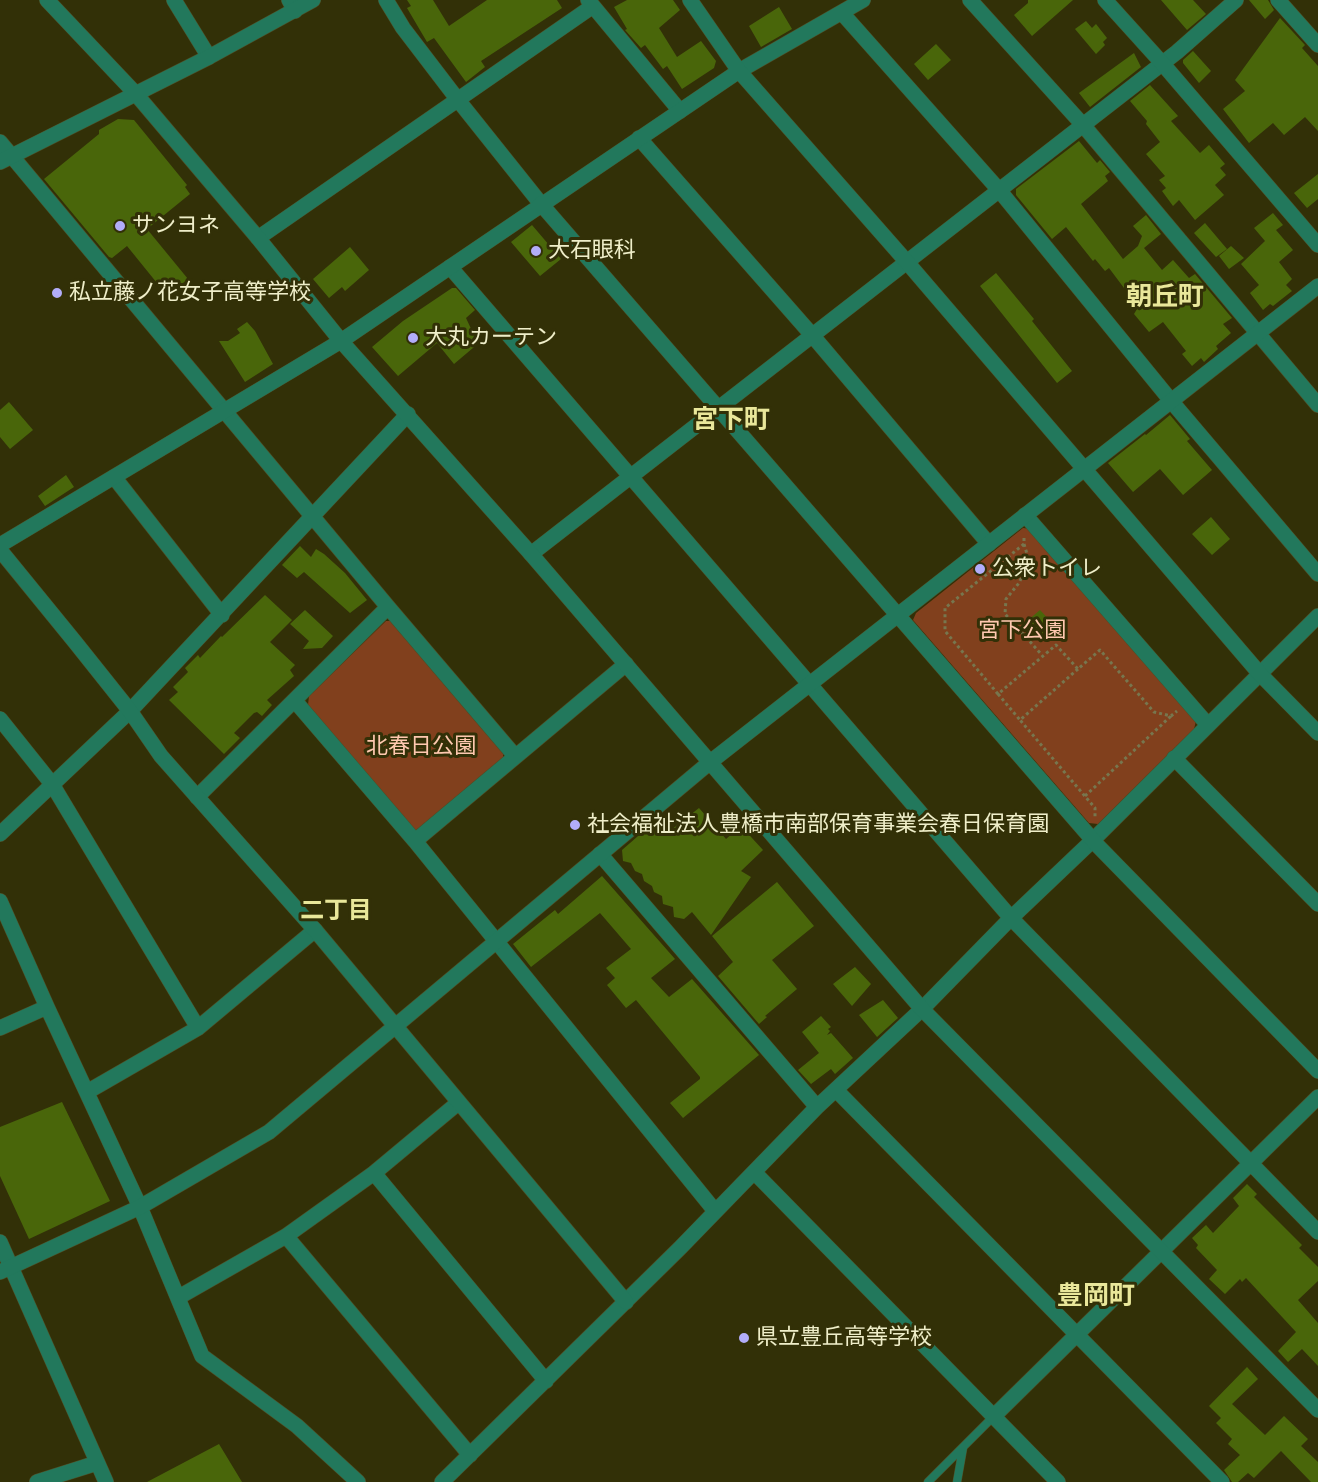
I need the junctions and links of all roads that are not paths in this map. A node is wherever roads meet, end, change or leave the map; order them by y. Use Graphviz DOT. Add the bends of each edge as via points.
graph roads {
  1 [pos="47,0"];
  2 [pos="174,0"];
  3 [pos="313,0"];
  4 [pos="386,0"];
  5 [pos="690,0"];
  6 [pos="863,0"];
  7 [pos="970,0"];
  8 [pos="1105,0"];
  9 [pos="1236,0"];
  10 [pos="1278,0"];
  11 [pos="590,3"];
  12 [pos="292,5"];
  13 [pos="842,13"];
  14 [pos="1318,45"];
  15 [pos="209,57"];
  16 [pos="1162,63"];
  17 [pos="740,71"];
  18 [pos="135,93"];
  19 [pos="458,100"];
  20 [pos="680,111"];
  21 [pos="1083,125"];
  22 [pos="639,138"];
  23 [pos="0,142"];
  24 [pos="7,159"];
  25 [pos="999,190"];
  26 [pos="541,204"];
  27 [pos="258,238"];
  28 [pos="1318,245"];
  29 [pos="906,261"];
  30 [pos="450,267"];
  31 [pos="1318,286"];
  32 [pos="1257,333"];
  33 [pos="812,335"];
  34 [pos="341,341"];
  35 [pos="1172,402"];
  36 [pos="1318,405"];
  37 [pos="718,408"];
  38 [pos="224,411"];
  39 [pos="408,414"];
  40 [pos="1084,470"];
  41 [pos="631,476"];
  42 [pos="114,477"];
  43 [pos="1025,515"];
  44 [pos="313,518"];
  45 [pos="989,544"];
  46 [pos="0,546"];
  47 [pos="0,550"];
  48 [pos="531,554"];
  49 [pos="1318,574"];
  50 [pos="388,607"];
  51 [pos="222,615"];
  52 [pos="897,616"];
  53 [pos="1318,616"];
  54 [pos="626,664"];
  55 [pos="1260,674"];
  56 [pos="810,684"];
  57 [pos="295,701"];
  58 [pos="130,711"];
  59 [pos="0,719"];
  60 [pos="1208,725"];
  61 [pos="1318,733"];
  62 [pos="515,756"];
  63 [pos="1174,758"];
  64 [pos="709,763"];
  65 [pos="52,784"];
  66 [pos="197,797"];
  67 [pos="0,834"];
  68 [pos="1093,840"];
  69 [pos="415,841"];
  70 [pos="600,854"];
  71 [pos="0,901"];
  72 [pos="1318,904"];
  73 [pos="1011,918"];
  74 [pos="315,930"];
  75 [pos="496,941"];
  76 [pos="47,1007"];
  77 [pos="922,1009"];
  78 [pos="394,1026"];
  79 [pos="0,1028"];
  80 [pos="198,1028"];
  81 [pos="1318,1071"];
  82 [pos="836,1090"];
  83 [pos="87,1092"];
  84 [pos="1318,1097"];
  85 [pos="458,1102"];
  86 [pos="817,1107"];
  87 [pos="1251,1164"];
  88 [pos="754,1172"];
  89 [pos="374,1173"];
  90 [pos="140,1207"];
  91 [pos="715,1211"];
  92 [pos="1318,1232"];
  93 [pos="286,1236"];
  94 [pos="0,1242"];
  95 [pos="1161,1253"];
  96 [pos="5,1269"];
  97 [pos="179,1297"];
  98 [pos="626,1302"];
  99 [pos="1077,1334"];
  100 [pos="546,1381"];
  101 [pos="1318,1410"];
  102 [pos="994,1416"];
  103 [pos="963,1447"];
  104 [pos="470,1455"];
  105 [pos="97,1462"];
  106 [pos="37,1482"];
  107 [pos="106,1482"];
  108 [pos="358,1482"];
  109 [pos="442,1482"];
  110 [pos="928,1482"];
  111 [pos="957,1482"];
  112 [pos="1058,1482"];
  113 [pos="1222,1482"];
  1 -- 18 [label="street"];
  2 -- 15 [label="street"];
  3 -- 12 [label="street"];
  4 -- 19 [label="street"];
  5 -- 17 [label="street"];
  6 -- 13 [label="street"];
  7 -- 21 [label="street"];
  8 -- 16 [label="street"];
  9 -- 16 [label="street"];
  10 -- 14 [label="street"];
  11 -- 19 [label="street"];
  11 -- 20 [label="street"];
  12 -- 15 [label="street"];
  13 -- 17 [label="street"];
  13 -- 25 [label="street"];
  15 -- 18 [label="street"];
  16 -- 21 [label="street"];
  16 -- 28 [label="street"];
  17 -- 20 [label="street"];
  17 -- 29 [label="street"];
  18 -- 24 [label="street"];
  18 -- 27 [label="street"];
  19 -- 26 [label="street"];
  19 -- 27 [label="street"];
  20 -- 22 [label="street"];
  21 -- 25 [label="street"];
  21 -- 32 [label="street"];
  22 -- 26 [label="street"];
  22 -- 33 [label="street"];
  23 -- 24 [label="street"];
  24 -- 38 [label="street"];
  25 -- 29 [label="street"];
  25 -- 35 [label="street"];
  26 -- 30 [label="street"];
  26 -- 37 [label="street"];
  27 -- 34 [label="street"];
  29 -- 33 [label="street"];
  29 -- 40 [label="street"];
  30 -- 34 [label="street"];
  30 -- 41 [label="street"];
  31 -- 32 [label="street"];
  32 -- 35 [label="street"];
  32 -- 36 [label="street"];
  33 -- 37 [label="street"];
  33 -- 45 [label="street"];
  34 -- 38 [label="street"];
  34 -- 39 [label="street"];
  35 -- 40 [label="street"];
  35 -- 49 [label="street"];
  37 -- 41 [label="street"];
  37 -- 52 [label="street"];
  38 -- 42 [label="street"];
  38 -- 44 [label="street"];
  39 -- 44 [label="street"];
  39 -- 48 [label="street"];
  40 -- 43 [label="street"];
  40 -- 55 [label="street"];
  41 -- 48 [label="street"];
  41 -- 56 [label="street"];
  42 -- 46 [label="street"];
  42 -- 51 [label="street"];
  43 -- 45 [label="street"];
  43 -- 60 [label="street"];
  44 -- 50 [label="street"];
  44 -- 51 [label="street"];
  45 -- 52 [label="street"];
  47 -- 58 [label="street"];
  48 -- 54 [label="street"];
  50 -- 57 [label="street"];
  50 -- 62 [label="street"];
  51 -- 58 [label="street"];
  52 -- 56 [label="street"];
  52 -- 68 [label="street"];
  53 -- 55 [label="street"];
  54 -- 62 [label="street"];
  54 -- 64 [label="street"];
  55 -- 60 [label="street"];
  55 -- 61 [label="street"];
  56 -- 64 [label="street"];
  56 -- 73 [label="street"];
  57 -- 66 [label="street"];
  57 -- 69 [label="street"];
  58 -- 65 [label="street"];
  58 -- 66 [label="street" via="161,756"];
  59 -- 65 [label="street"];
  60 -- 63 [label="street"];
  62 -- 69 [label="street"];
  63 -- 68 [label="street"];
  63 -- 72 [label="street"];
  64 -- 70 [label="street"];
  64 -- 77 [label="street"];
  65 -- 67 [label="street"];
  65 -- 80 [label="street"];
  66 -- 74 [label="street"];
  68 -- 73 [label="street"];
  68 -- 81 [label="street"];
  69 -- 75 [label="street"];
  70 -- 75 [label="street"];
  70 -- 86 [label="street"];
  71 -- 76 [label="street"];
  73 -- 77 [label="street"];
  73 -- 87 [label="street"];
  74 -- 78 [label="street"];
  74 -- 80 [label="street"];
  75 -- 78 [label="street"];
  75 -- 91 [label="street"];
  76 -- 79 [label="street"];
  76 -- 83 [label="street"];
  77 -- 82 [label="street"];
  77 -- 95 [label="street"];
  78 -- 85 [label="street"];
  78 -- 90 [label="street" via="269,1132"];
  80 -- 83 [label="street"];
  82 -- 86 [label="street"];
  82 -- 99 [label="street"];
  83 -- 90 [label="street"];
  84 -- 87 [label="street"];
  85 -- 89 [label="street"];
  85 -- 98 [label="street"];
  86 -- 88 [label="street"];
  87 -- 92 [label="street"];
  87 -- 95 [label="street"];
  88 -- 91 [label="street"];
  88 -- 102 [label="street"];
  89 -- 93 [label="street"];
  89 -- 100 [label="street"];
  90 -- 96 [label="street"];
  90 -- 97 [label="street"];
  91 -- 98 [label="street"];
  93 -- 97 [label="street"];
  93 -- 104 [label="street"];
  94 -- 96 [label="street"];
  95 -- 99 [label="street"];
  95 -- 101 [label="street"];
  96 -- 105 [label="street"];
  97 -- 108 [label="street" via="202,1356 297,1426"];
  98 -- 100 [label="street"];
  99 -- 102 [label="street"];
  99 -- 113 [label="street"];
  100 -- 104 [label="street"];
  102 -- 103 [label="lane"];
  102 -- 112 [label="street"];
  103 -- 110 [label="lane"];
  103 -- 111 [label="lane"];
  104 -- 109 [label="street"];
  105 -- 106 [label="street"];
  105 -- 107 [label="street"];
}
